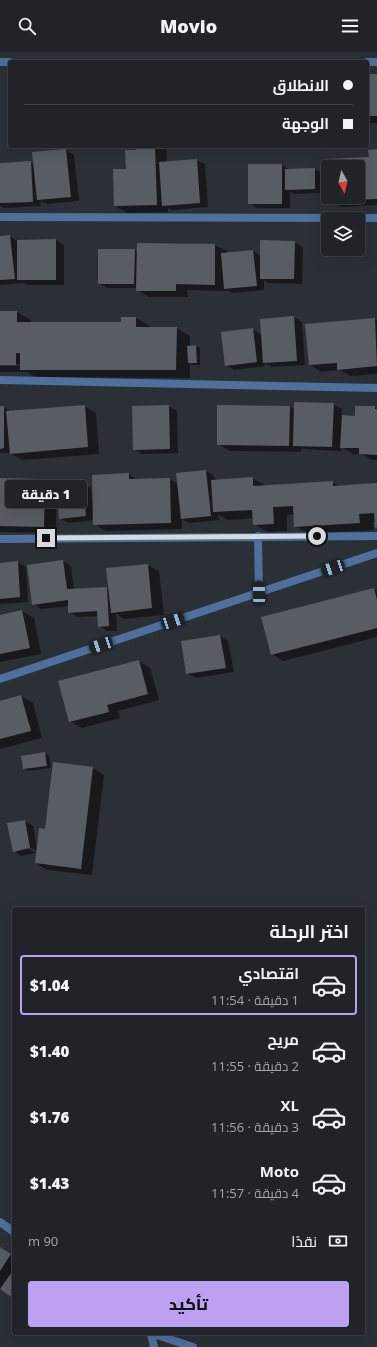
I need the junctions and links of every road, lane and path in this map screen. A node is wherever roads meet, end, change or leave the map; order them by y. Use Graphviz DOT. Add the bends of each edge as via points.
graph roads {
  1 [pos="0,217"];
  2 [pos="377,218"];
  3 [pos="0,380"];
  4 [pos="377,388"];
  5 [pos="258,536"];
  6 [pos="377,536"];
  7 [pos="0,539"];
  8 [pos="377,554"];
  9 [pos="259,593"];
  10 [pos="0,679"];
  11 [pos="0,1222"];
  12 [pos="12,1231"];
  13 [pos="151,1335"];
  14 [pos="157,1335"];
  15 [pos="154,1347"];
  16 [pos="193,1347"];
  1 -- 2 [label="street"];
  3 -- 4 [label="street"];
  5 -- 6 [label="street"];
  5 -- 7 [label="street"];
  5 -- 9 [label="street"];
  8 -- 9 [label="street"];
  9 -- 10 [label="street"];
  11 -- 12 [label="street"];
  13 -- 15 [label="street"];
  14 -- 16 [label="street"];
}
